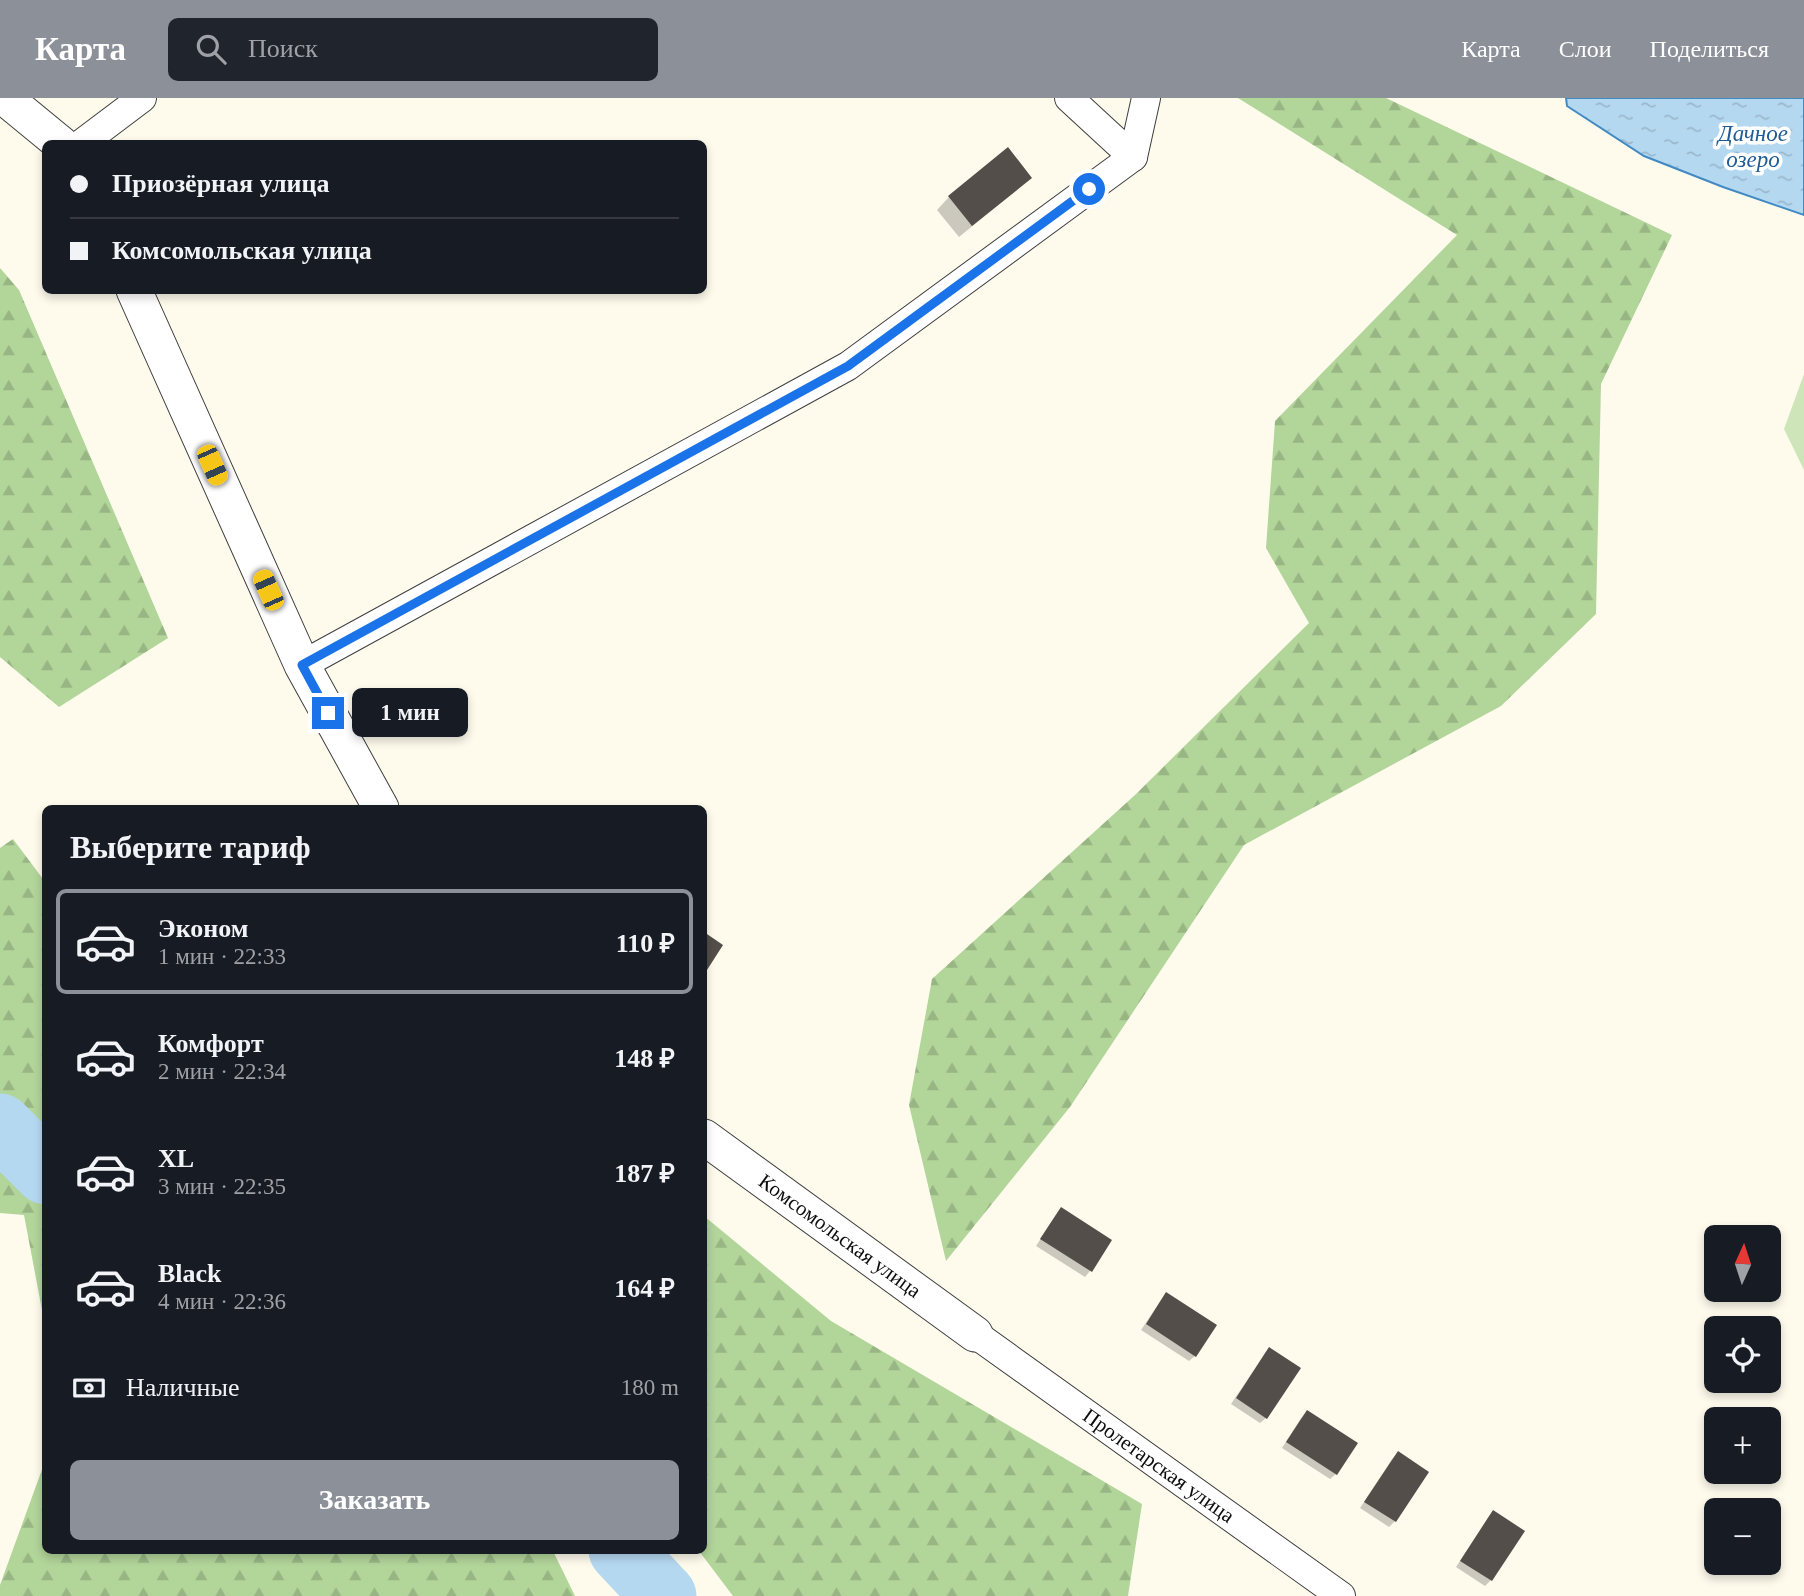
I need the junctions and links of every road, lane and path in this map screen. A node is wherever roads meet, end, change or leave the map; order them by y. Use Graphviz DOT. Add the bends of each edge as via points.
graph roads {
  1 [pos="5,98"];
  2 [pos="142,98"];
  3 [pos="1069,98"];
  4 [pos="1146,98"];
  5 [pos="56,140"];
  6 [pos="86,140"];
  7 [pos="1133,157"];
  8 [pos="136,294"];
  9 [pos="302,665"];
  10 [pos="379,805"];
  11 [pos="707,1139"];
  12 [pos="975,1334"];
  13 [pos="1341,1596"];
  1 -- 5 [label="street"];
  2 -- 6 [label="street"];
  3 -- 7 [label="street"];
  4 -- 7 [label="street"];
  7 -- 9 [label="street" via="848,366"];
  8 -- 9 [label="street"];
  9 -- 10 [label="street"];
  11 -- 12 [label="street, Комсомольская улица"];
  12 -- 13 [label="street, Пролетарская улица"];
}
